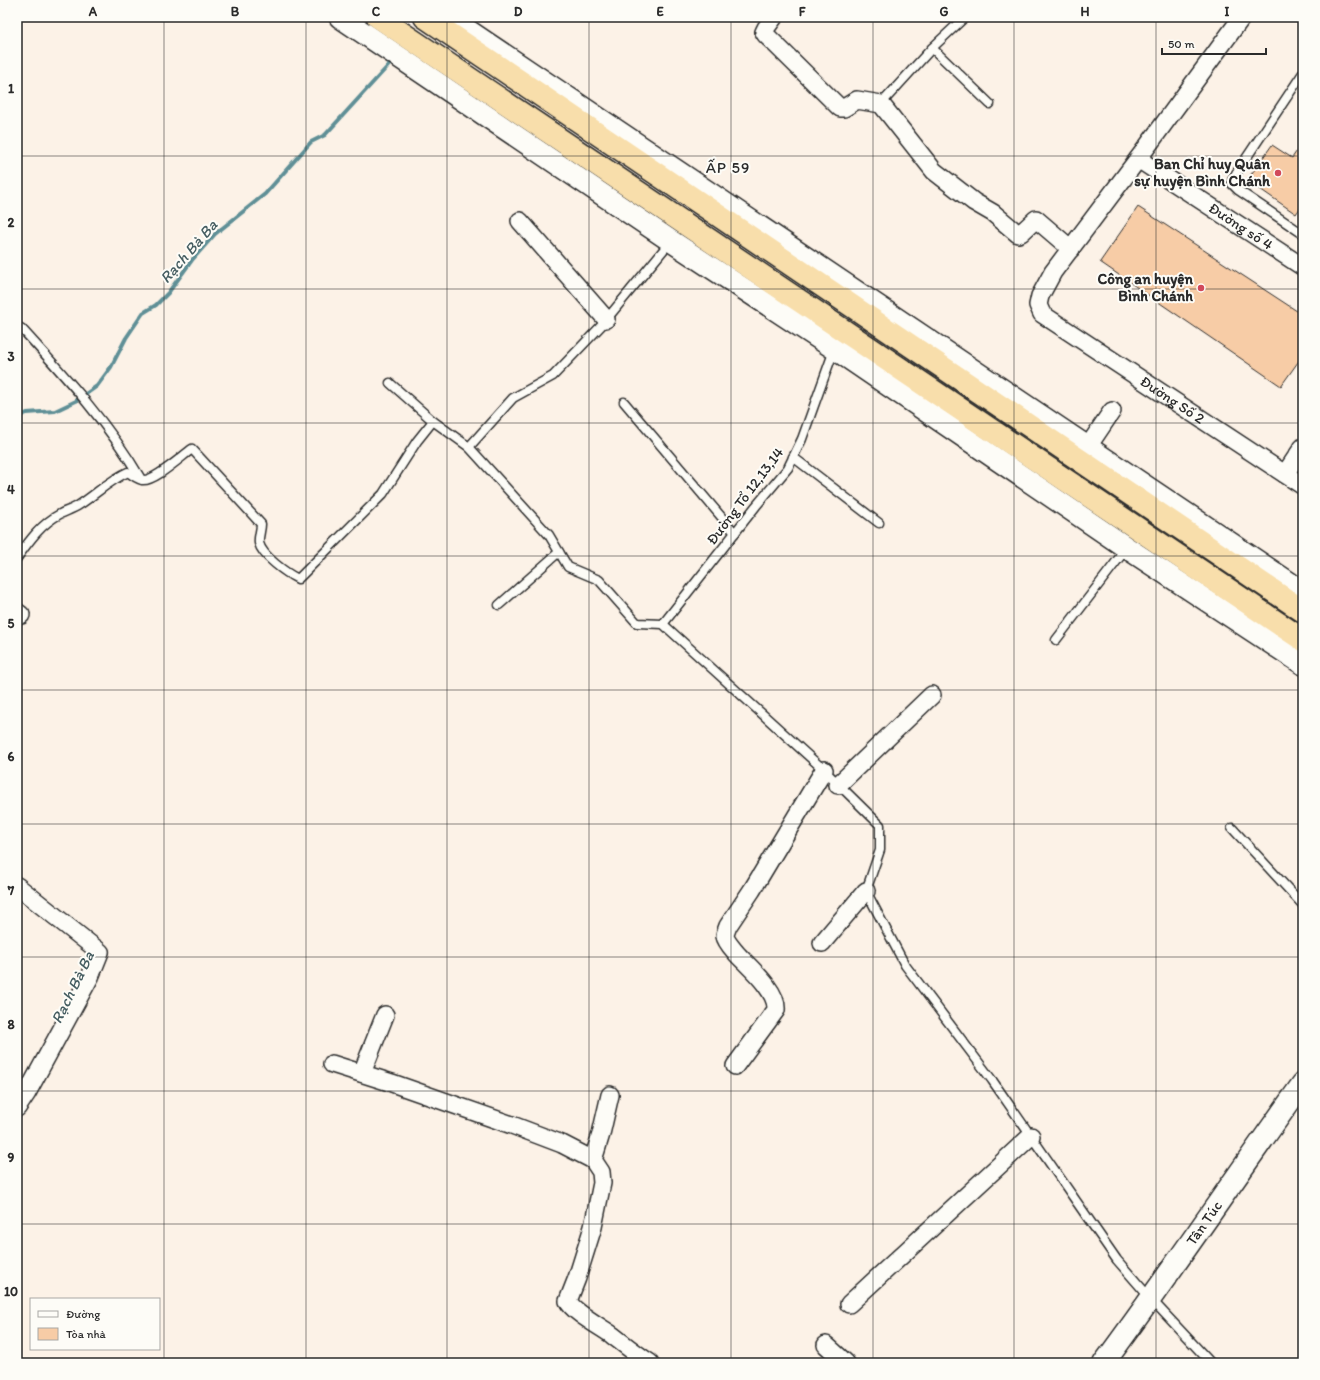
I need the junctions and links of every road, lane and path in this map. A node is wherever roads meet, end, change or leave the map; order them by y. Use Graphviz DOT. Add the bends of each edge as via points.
graph roads {
  1 [pos="340,17"];
  2 [pos="378,17"];
  3 [pos="425,17"];
  4 [pos="448,17"];
  5 [pos="774,17"];
  6 [pos="965,17"];
  7 [pos="1242,17"];
  8 [pos="932,48"];
  9 [pos="1303,73"];
  10 [pos="881,104"];
  11 [pos="990,104"];
  12 [pos="1138,159"];
  13 [pos="520,221"];
  14 [pos="1303,234"];
  15 [pos="671,241"];
  16 [pos="1071,249"];
  17 [pos="1303,267"];
  18 [pos="606,319"];
  19 [pos="17,326"];
  20 [pos="835,349"];
  21 [pos="390,383"];
  22 [pos="624,402"];
  23 [pos="1112,411"];
  24 [pos="433,421"];
  25 [pos="469,447"];
  26 [pos="1303,447"];
  27 [pos="1087,448"];
  28 [pos="793,457"];
  29 [pos="1285,474"];
  30 [pos="141,480"];
  31 [pos="1303,486"];
  32 [pos="880,523"];
  33 [pos="735,532"];
  34 [pos="1127,548"];
  35 [pos="559,552"];
  36 [pos="17,558"];
  37 [pos="1303,592"];
  38 [pos="499,605"];
  39 [pos="1303,611"];
  40 [pos="663,624"];
  41 [pos="1056,640"];
  42 [pos="1303,640"];
  43 [pos="1303,664"];
  44 [pos="932,695"];
  45 [pos="824,770"];
  46 [pos="838,784"];
  47 [pos="1232,828"];
  48 [pos="17,886"];
  49 [pos="866,891"];
  50 [pos="1303,905"];
  51 [pos="822,943"];
  52 [pos="385,1015"];
  53 [pos="332,1064"];
  54 [pos="734,1066"];
  55 [pos="362,1073"];
  56 [pos="1303,1083"];
  57 [pos="610,1095"];
  58 [pos="17,1108"];
  59 [pos="1031,1136"];
  60 [pos="594,1160"];
  61 [pos="1151,1299"];
  62 [pos="848,1304"];
  63 [pos="826,1345"];
  64 [pos="650,1363"];
  65 [pos="846,1363"];
  66 [pos="1104,1363"];
  67 [pos="1211,1363"];
  1 -- 15 [label="street"];
  2 -- 42 [label="highway"];
  3 -- 39 [label="highway"];
  4 -- 27 [label="street"];
  5 -- 10 [label="street" via="764,32 766,35 840,108 857,100"];
  6 -- 8 [label="lane"];
  7 -- 12 [label="street"];
  8 -- 10 [label="lane"];
  8 -- 11 [label="lane"];
  9 -- 14 [label="lane" via="1233,178 1232,184"];
  10 -- 16 [label="street" via="934,171 974,202 993,213 1018,234 1036,219"];
  12 -- 16 [label="street"];
  12 -- 17 [label="street, Đường số 4"];
  13 -- 18 [label="street"];
  15 -- 18 [label="lane"];
  15 -- 20 [label="street"];
  16 -- 29 [label="street, Đường Số 2" via="1053,272 1040,296 1038,305 1042,314"];
  18 -- 25 [label="lane" via="553,376 513,398"];
  19 -- 30 [label="lane" via="64,375 127,455"];
  20 -- 28 [label="lane, Đường Tổ 12,13,14"];
  20 -- 34 [label="street"];
  21 -- 24 [label="lane"];
  22 -- 33 [label="lane"];
  23 -- 27 [label="street"];
  24 -- 25 [label="lane"];
  24 -- 30 [label="lane" via="383,494 298,579 288,575 272,562 259,545 261,524 192,449 158,475"];
  25 -- 35 [label="lane" via="549,535"];
  26 -- 29 [label="street"];
  27 -- 37 [label="street"];
  28 -- 32 [label="lane"];
  28 -- 33 [label="lane, Đường Tổ 12,13,14" via="788,468"];
  29 -- 31 [label="street, Đường Số 2"];
  30 -- 36 [label="lane" via="128,472 117,477 78,506 46,523"];
  33 -- 40 [label="lane, Đường Tổ 12,13,14"];
  34 -- 41 [label="lane"];
  34 -- 43 [label="street"];
  35 -- 38 [label="lane"];
  35 -- 40 [label="lane" via="568,567 599,580 638,623"];
  40 -- 45 [label="lane"];
  44 -- 46 [label="street"];
  45 -- 46 [label="lane"];
  45 -- 54 [label="street" via="726,932 725,937 731,947 770,991 776,1005 776,1010"];
  46 -- 49 [label="lane" via="880,825 880,850"];
  47 -- 50 [label="lane"];
  48 -- 58 [label="street" via="100,952 90,977"];
  49 -- 51 [label="street"];
  49 -- 59 [label="lane" via="905,965"];
  52 -- 55 [label="street"];
  53 -- 55 [label="street"];
  55 -- 60 [label="street" via="534,1133"];
  56 -- 61 [label="street, Tân Túc"];
  57 -- 60 [label="street"];
  59 -- 61 [label="lane" via="1117,1260"];
  59 -- 62 [label="street"];
  60 -- 64 [label="street" via="602,1172 602,1183 593,1228 568,1301 574,1309"];
  61 -- 66 [label="street, Tân Túc"];
  61 -- 67 [label="lane"];
  63 -- 65 [label="street"];
}
